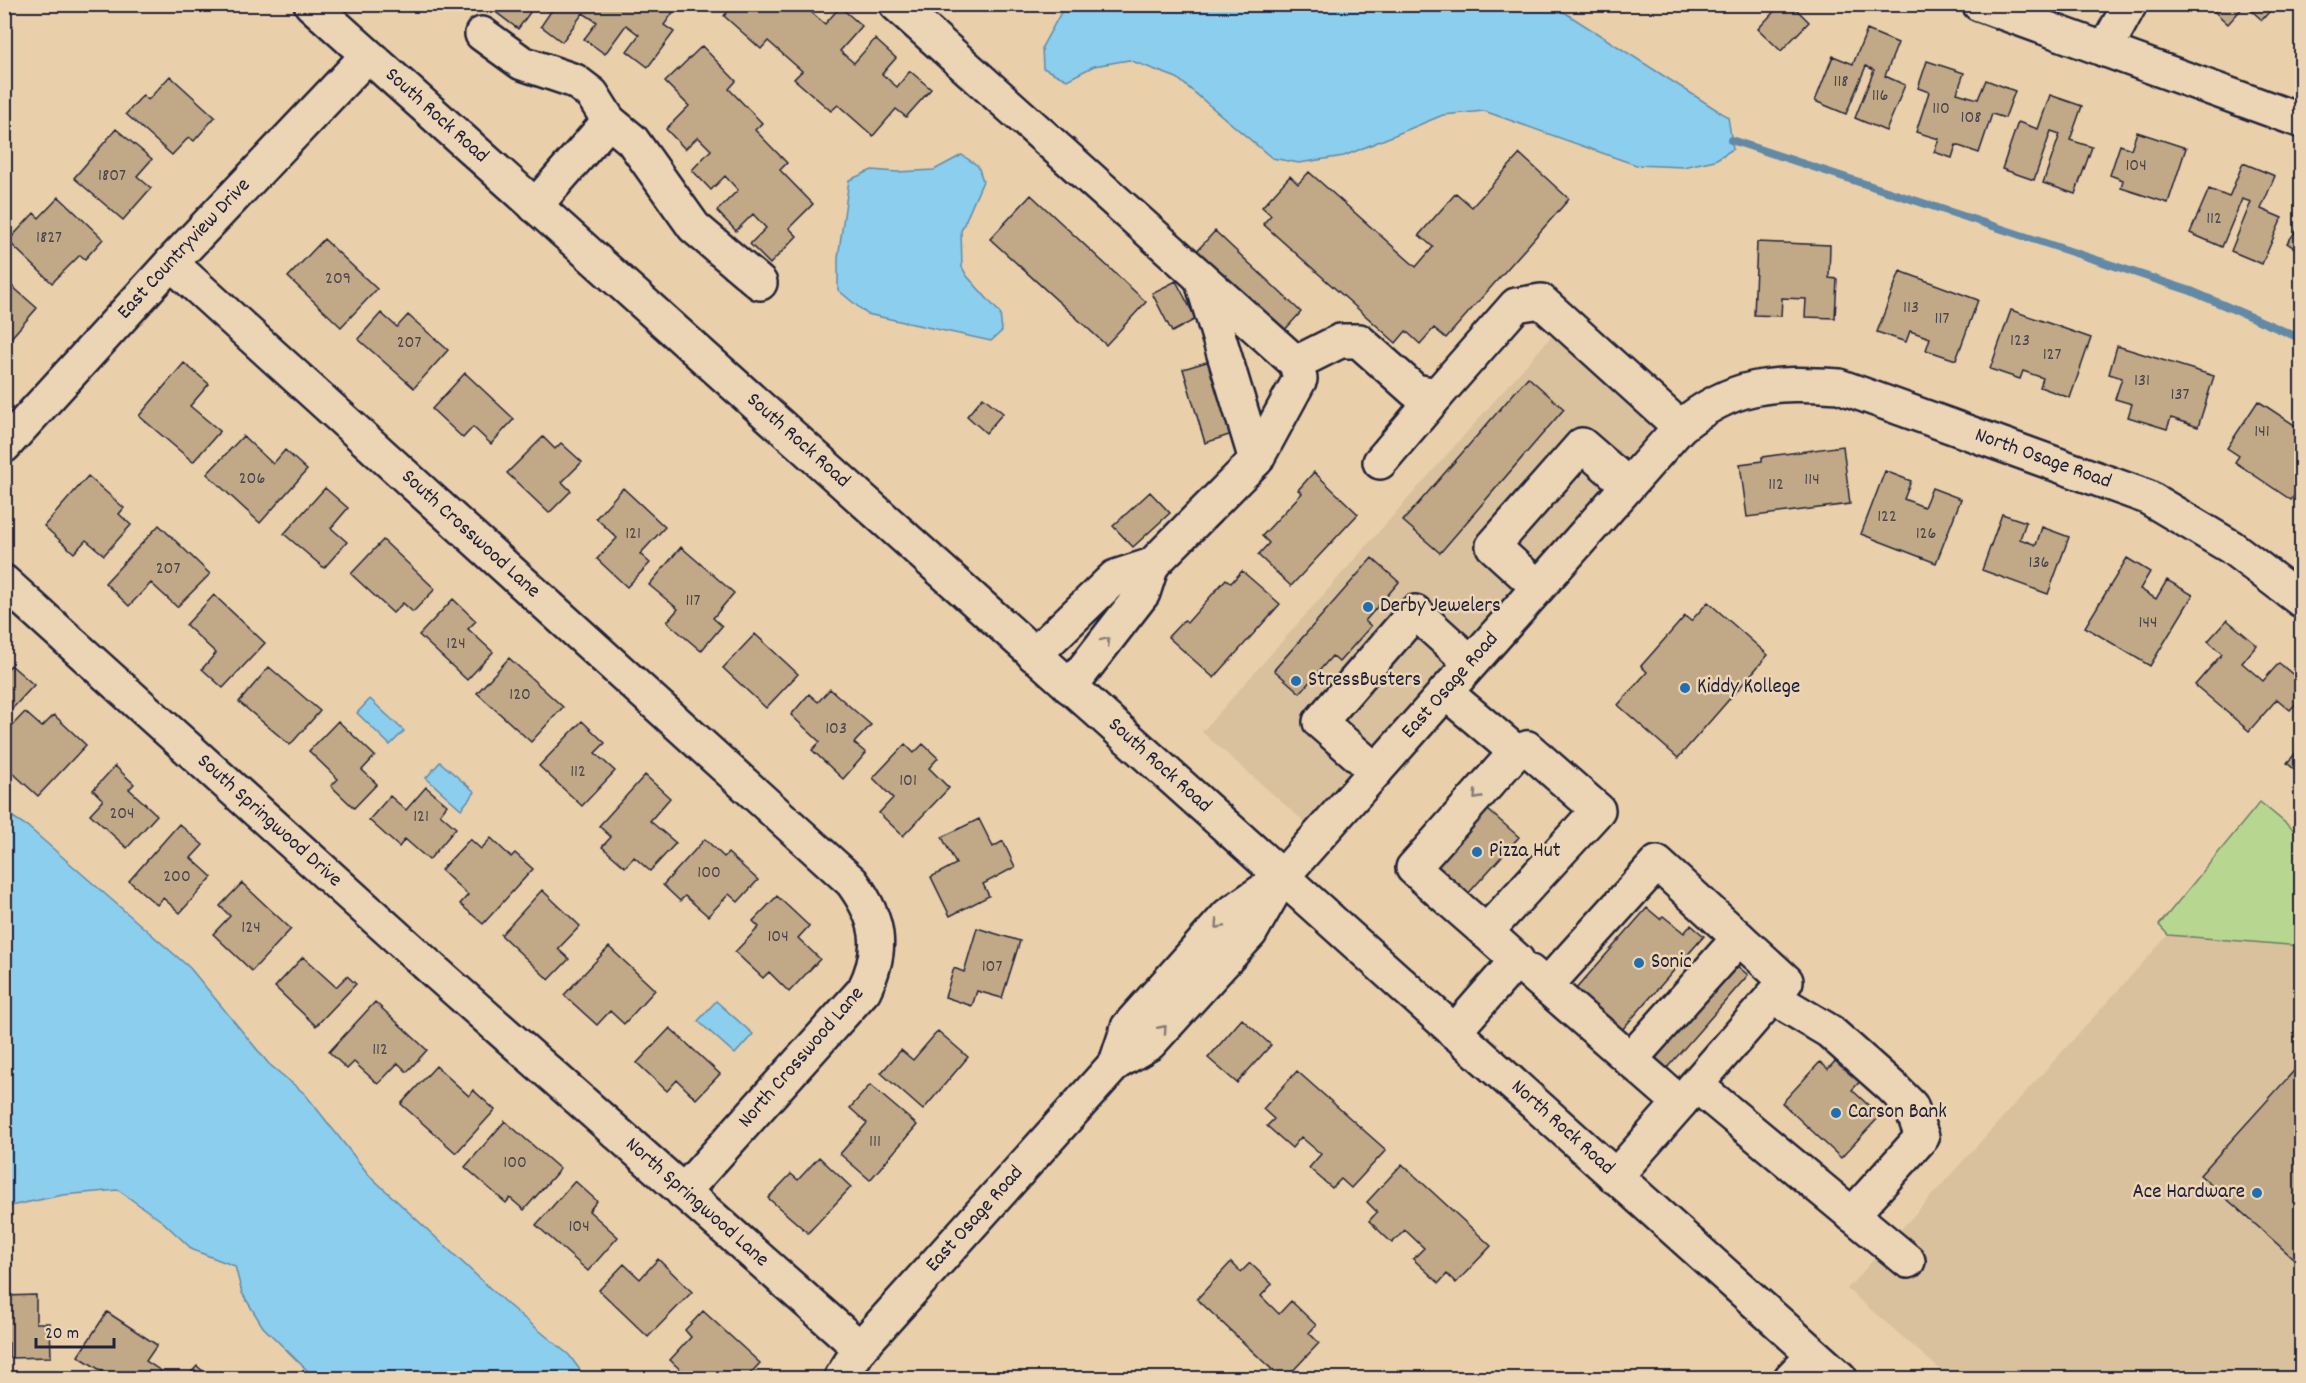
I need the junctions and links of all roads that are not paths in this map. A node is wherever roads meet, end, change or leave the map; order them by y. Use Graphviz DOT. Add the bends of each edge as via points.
graph roads {
  1 [pos="312,4"];
  2 [pos="896,4"];
  3 [pos="1979,4"];
  4 [pos="2130,4"];
  5 [pos="482,34"];
  6 [pos="2105,50"];
  7 [pos="367,56"];
  8 [pos="609,121"];
  9 [pos="2301,121"];
  10 [pos="535,206"];
  11 [pos="171,263"];
  12 [pos="1201,278"];
  13 [pos="760,283"];
  14 [pos="1296,363"];
  15 [pos="1756,387"];
  16 [pos="1437,395"];
  17 [pos="1680,427"];
  18 [pos="4,446"];
  19 [pos="1256,460"];
  20 [pos="1380,462"];
  21 [pos="1628,485"];
  22 [pos="1152,565"];
  23 [pos="4,582"];
  24 [pos="1538,586"];
  25 [pos="2301,601"];
  26 [pos="1035,655"];
  27 [pos="1470,662"];
  28 [pos="1070,687"];
  29 [pos="1445,692"];
  30 [pos="1516,752"];
  31 [pos="1376,771"];
  32 [pos="768,805"];
  33 [pos="1282,878"];
  34 [pos="1486,932"];
  35 [pos="1739,938"];
  36 [pos="1517,960"];
  37 [pos="1546,986"];
  38 [pos="1772,997"];
  39 [pos="1454,1032"];
  40 [pos="533,1059"];
  41 [pos="1630,1060"];
  42 [pos="1688,1094"];
  43 [pos="1615,1177"];
  44 [pos="683,1192"];
  45 [pos="1852,1215"];
  46 [pos="1908,1261"];
  47 [pos="860,1348"];
  48 [pos="1813,1355"];
  49 [pos="841,1378"];
  50 [pos="1791,1378"];
  51 [pos="1840,1378"];
  1 -- 7 [label="street, South Rock Road"];
  2 -- 12 [label="street"];
  3 -- 6 [label="street"];
  4 -- 6 [label="street"];
  5 -- 8 [label="street" via="522,63 575,81 592,94"];
  6 -- 9 [label="street"];
  7 -- 10 [label="street, South Rock Road"];
  7 -- 11 [label="street, East Countryview Drive"];
  8 -- 10 [label="street"];
  8 -- 13 [label="street" via="632,140 694,227"];
  10 -- 26 [label="street, South Rock Road"];
  11 -- 18 [label="street, East Countryview Drive"];
  11 -- 32 [label="street, South Crosswood Lane"];
  12 -- 14 [label="street"];
  12 -- 19 [label="street"];
  14 -- 16 [label="street" via="1340,341 1359,341 1415,391"];
  14 -- 19 [label="street" via="1300,379"];
  15 -- 17 [label="street, East Osage Road" via="1724,397"];
  15 -- 25 [label="street, North Osage Road" via="1790,383 1839,386 2147,497 2231,546"];
  16 -- 17 [label="street" via="1516,305 1541,301"];
  16 -- 20 [label="street"];
  17 -- 21 [label="street, East Osage Road"];
  19 -- 22 [label="street"];
  21 -- 24 [label="street, East Osage Road"];
  21 -- 24 [label="street" via="1582,445 1493,546"];
  22 -- 26 [label="street" via="1115,577"];
  28 -- 22 [label="street, one-way" via="1143,593"];
  23 -- 40 [label="street, South Springwood Drive"];
  24 -- 27 [label="street, East Osage Road"];
  26 -- 28 [label="street, South Rock Road"];
  27 -- 29 [label="street, East Osage Road"];
  27 -- 31 [label="street" via="1415,612 1320,722"];
  28 -- 33 [label="street, South Rock Road"];
  29 -- 30 [label="street"];
  29 -- 31 [label="street, East Osage Road"];
  30 -- 34 [label="street, one-way" via="1413,868"];
  30 -- 34 [label="street" via="1527,748 1598,810"];
  31 -- 33 [label="street, East Osage Road"];
  32 -- 44 [label="street, North Crosswood Lane" via="852,882 866,901 876,934 876,957 864,990"];
  33 -- 39 [label="street, North Rock Road"];
  33 -- 47 [label="street, East Osage Road" via="1228,915 1128,1027 1116,1063"];
  34 -- 36 [label="street"];
  35 -- 37 [label="street" via="1657,863"];
  35 -- 38 [label="street" via="1786,981"];
  35 -- 41 [label="street"];
  36 -- 37 [label="street"];
  36 -- 39 [label="street"];
  37 -- 41 [label="street"];
  38 -- 42 [label="street"];
  38 -- 45 [label="street" via="1829,1031 1911,1106 1923,1137"];
  39 -- 43 [label="street, North Rock Road"];
  40 -- 44 [label="street, North Springwood Lane"];
  41 -- 42 [label="street"];
  42 -- 43 [label="street"];
  42 -- 45 [label="street"];
  43 -- 48 [label="street, North Rock Road"];
  44 -- 47 [label="street, North Springwood Lane"];
  45 -- 46 [label="street"];
  47 -- 49 [label="street, East Osage Road"];
  48 -- 50 [label="street"];
  48 -- 51 [label="street, North Rock Road"];
}
